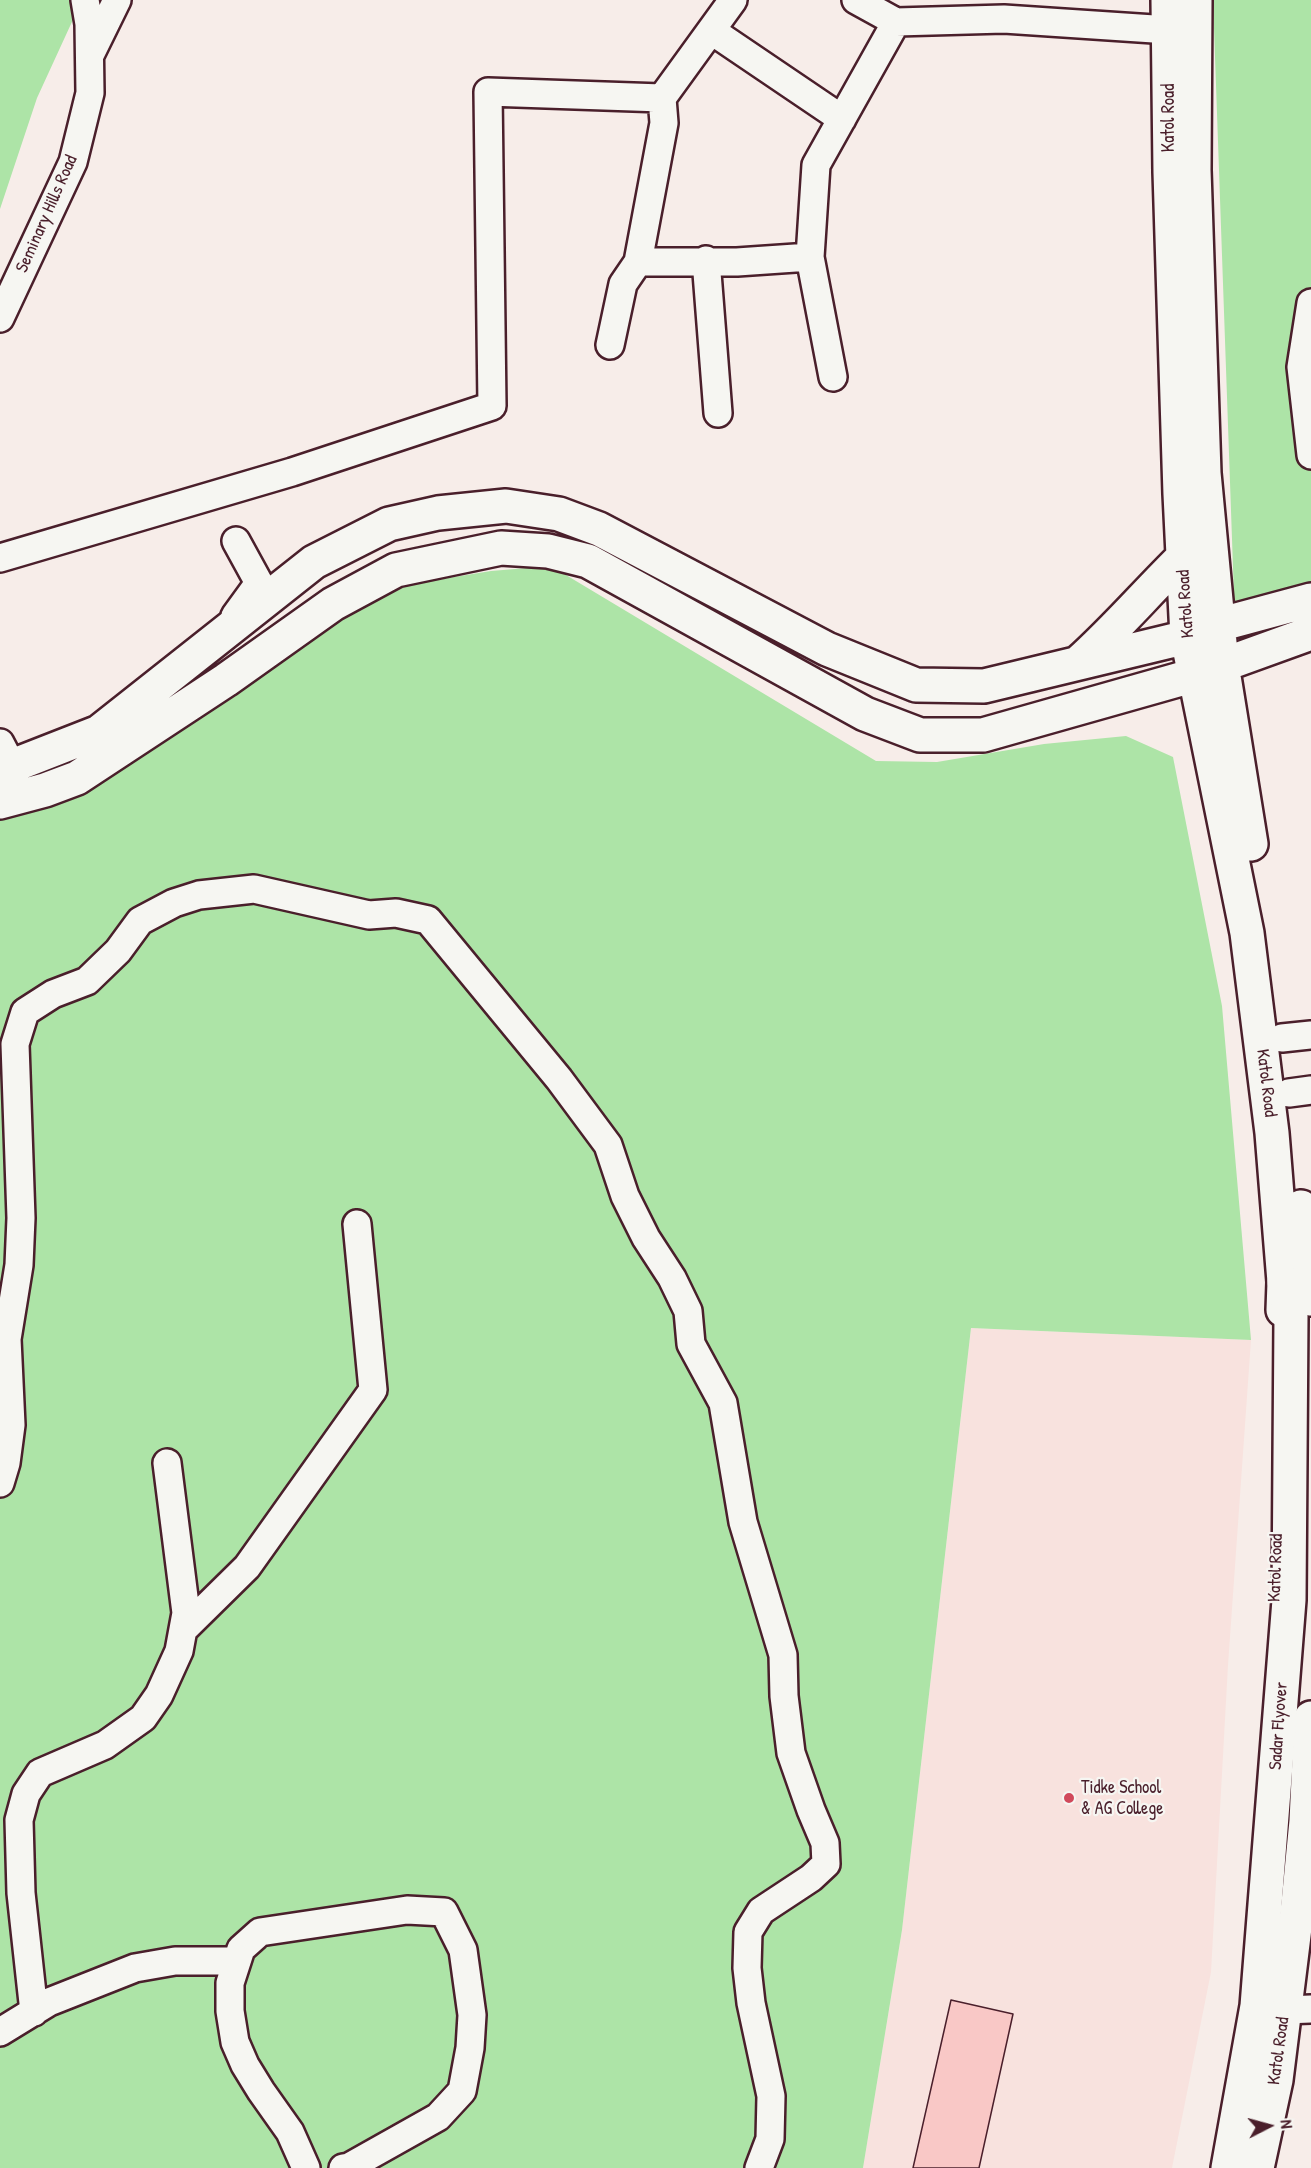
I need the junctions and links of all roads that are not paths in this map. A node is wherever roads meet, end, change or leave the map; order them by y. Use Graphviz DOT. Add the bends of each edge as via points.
graph roads {
  1 [pos="85,0"];
  2 [pos="117,0"];
  3 [pos="733,0"];
  4 [pos="856,0"];
  5 [pos="1194,0"];
  6 [pos="984,10"];
  7 [pos="1168,15"];
  8 [pos="897,22"];
  9 [pos="712,31"];
  10 [pos="90,57"];
  11 [pos="662,98"];
  12 [pos="842,118"];
  13 [pos="810,257"];
  14 [pos="706,260"];
  15 [pos="638,262"];
  16 [pos="1311,303"];
  17 [pos="0,318"];
  18 [pos="610,345"];
  19 [pos="1306,368"];
  20 [pos="833,377"];
  21 [pos="718,413"];
  22 [pos="1311,455"];
  23 [pos="236,541"];
  24 [pos="1184,556"];
  25 [pos="0,558"];
  26 [pos="1311,600"];
  27 [pos="1218,625"];
  28 [pos="225,631"];
  29 [pos="1311,633"];
  30 [pos="1187,636"];
  31 [pos="1078,663"];
  32 [pos="1208,669"];
  33 [pos="4,759"];
  34 [pos="0,802"];
  35 [pos="1296,1036"];
  36 [pos="1300,1091"];
  37 [pos="0,1102"];
  38 [pos="18,1128"];
  39 [pos="357,1224"];
  40 [pos="1301,1288"];
  41 [pos="1299,1365"];
  42 [pos="167,1463"];
  43 [pos="0,1483"];
  44 [pos="183,1630"];
  45 [pos="1310,1734"];
  46 [pos="1308,1821"];
  47 [pos="237,1961"];
  48 [pos="1298,2009"];
  49 [pos="34,2012"];
  50 [pos="0,2032"];
  51 [pos="306,2168"];
  52 [pos="343,2168"];
  53 [pos="759,2168"];
  54 [pos="1214,2168"];
  55 [pos="1227,2168"];
  56 [pos="1238,2168"];
  57 [pos="1257,2168"];
  1 -- 10 [label="street, Seminary Hills Road"];
  2 -- 10 [label="street"];
  3 -- 9 [label="street"];
  4 -- 8 [label="street"];
  5 -- 27 [label="main road, Katol Road" via="1194,170 1204,473"];
  6 -- 7 [label="street" via="1015,19"];
  6 -- 8 [label="street"];
  7 -- 24 [label="main road, Katol Road"];
  8 -- 12 [label="street"];
  9 -- 11 [label="street"];
  9 -- 12 [label="street"];
  10 -- 17 [label="street, Seminary Hills Road" via="90,93 73,162"];
  11 -- 15 [label="street" via="664,123"];
  11 -- 25 [label="street" via="488,92 492,406 292,472"];
  12 -- 13 [label="street" via="816,165"];
  13 -- 14 [label="street"];
  13 -- 20 [label="street"];
  14 -- 15 [label="street"];
  14 -- 21 [label="street"];
  15 -- 18 [label="street" via="623,284"];
  16 -- 19 [label="street"];
  19 -- 22 [label="street"];
  23 -- 28 [label="street" via="259,583"];
  24 -- 30 [label="main road, Katol Road"];
  24 -- 31 [label="main road"];
  26 -- 27 [label="main road"];
  27 -- 30 [label="main road"];
  27 -- 32 [label="main road, Katol Road"];
  28 -- 31 [label="main road" via="314,562 389,524 438,513 506,506 559,514 599,529 827,649 916,685 984,686"];
  28 -- 33 [label="main road" via="99,732"];
  29 -- 32 [label="main road"];
  30 -- 31 [label="main road"];
  30 -- 32 [label="main road, Katol Road"];
  32 -- 34 [label="main road" via="984,735 920,735 865,714 588,561 548,551 501,548 396,570 333,604 77,778"];
  32 -- 35 [label="main road, Katol Road"];
  32 -- 40 [label="main road, Katol Road" via="1272,1133"];
  35 -- 36 [label="main road, Katol Road"];
  36 -- 40 [label="main road, Katol Road"];
  37 -- 38 [label="street"];
  38 -- 43 [label="street" via="19,1265 7,1339 11,1425"];
  38 -- 53 [label="street" via="15,1044 25,1012 53,994 87,981 118,951 140,921 199,895 254,889 369,915 396,914 428,920 585,1112 608,1145 625,1196 688,1311 691,1344 723,1403 743,1522 783,1656 791,1753 825,1843 826,1864 760,1911 748,1932 751,2003 771,2096 770,2139"];
  39 -- 44 [label="street" via="373,1390 247,1568"];
  40 -- 41 [label="main road, Sadar Flyover" via="1291,1316"];
  40 -- 54 [label="main road, Katol Road" via="1243,2014"];
  41 -- 55 [label="main road, Sadar Flyover" via="1289,1600 1257,2006"];
  41 -- 56 [label="main road, Sadar Flyover" via="1301,1597 1268,1996"];
  42 -- 44 [label="street" via="186,1613"];
  44 -- 49 [label="street" via="159,1695 143,1718 105,1745 40,1773 26,1794 19,1820 19,1854"];
  45 -- 46 [label="main road, Katol Road"];
  46 -- 48 [label="main road, Katol Road"];
  47 -- 49 [label="street" via="175,1961 135,1968 58,1998"];
  47 -- 51 [label="street" via="230,1983 235,2042 245,2065 290,2132"];
  47 -- 52 [label="street" via="241,1949 260,1932 407,1910 444,1912 463,1950 471,2015 462,2091 438,2116"];
  48 -- 57 [label="main road, Katol Road" via="1276,2080"];
  49 -- 50 [label="street"];
}
